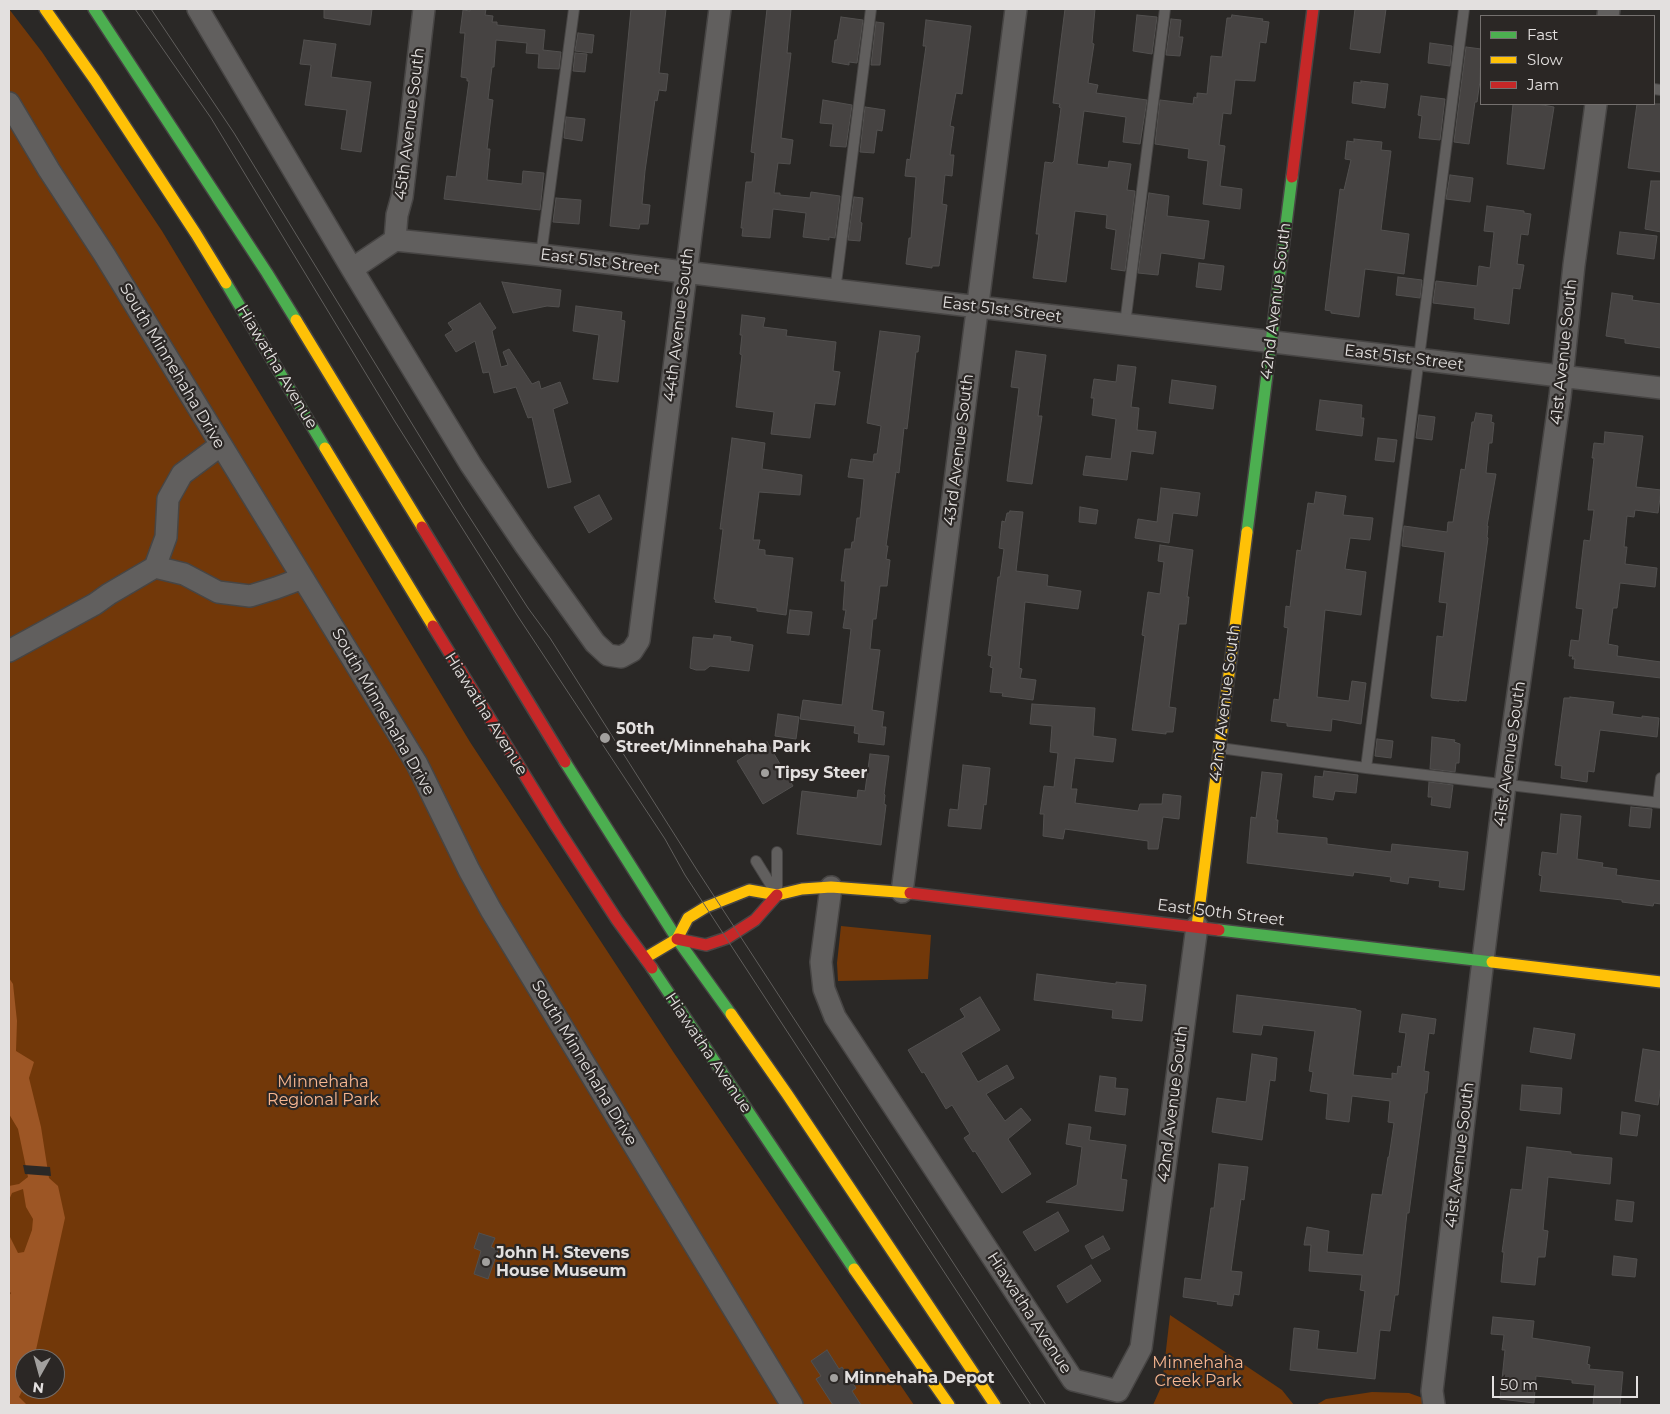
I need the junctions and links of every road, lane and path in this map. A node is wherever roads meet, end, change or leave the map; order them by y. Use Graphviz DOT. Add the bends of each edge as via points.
graph roads {
  1 [pos="45,9"];
  2 [pos="94,9"];
  3 [pos="198,9"];
  4 [pos="424,9"];
  5 [pos="574,9"];
  6 [pos="720,9"];
  7 [pos="871,9"];
  8 [pos="1016,9"];
  9 [pos="1165,9"];
  10 [pos="1313,9"];
  11 [pos="1464,9"];
  12 [pos="9,103"];
  13 [pos="1596,105"];
  14 [pos="395,240"];
  15 [pos="542,255"];
  16 [pos="352,269"];
  17 [pos="686,272"];
  18 [pos="835,291"];
  19 [pos="978,308"];
  20 [pos="1125,324"];
  21 [pos="1271,342"];
  22 [pos="1418,360"];
  23 [pos="1562,377"];
  24 [pos="1661,388"];
  25 [pos="220,445"];
  26 [pos="155,567"];
  27 [pos="303,578"];
  28 [pos="9,651"];
  29 [pos="1219,748"];
  30 [pos="1366,768"];
  31 [pos="1661,778"];
  32 [pos="1506,785"];
  33 [pos="1660,803"];
  34 [pos="777,852"];
  35 [pos="756,862"];
  36 [pos="831,887"];
  37 [pos="902,892"];
  38 [pos="777,895"];
  39 [pos="1197,926"];
  40 [pos="678,938"];
  41 [pos="645,958"];
  42 [pos="1483,960"];
  43 [pos="1661,982"];
  44 [pos="1118,1391"];
  45 [pos="792,1405"];
  46 [pos="949,1405"];
  47 [pos="995,1405"];
  48 [pos="1434,1405"];
  1 -- 41 [label="main road, Hiawatha Avenue" via="196,234 496,731"];
  2 -- 40 [label="main road" via="267,274 602,824"];
  3 -- 16 [label="street"];
  4 -- 14 [label="street, 45th Avenue South"];
  5 -- 15 [label="lane"];
  6 -- 17 [label="street, 44th Avenue South"];
  7 -- 18 [label="lane"];
  8 -- 19 [label="street, 43rd Avenue South"];
  9 -- 20 [label="lane"];
  10 -- 21 [label="main road, 42nd Avenue South"];
  11 -- 22 [label="lane"];
  12 -- 25 [label="street, South Minnehaha Drive"];
  13 -- 23 [label="street, 41st Avenue South"];
  14 -- 15 [label="street, East 51st Street"];
  14 -- 16 [label="street"];
  15 -- 17 [label="street, East 51st Street"];
  16 -- 17 [label="street, 44th Avenue South" via="471,465 525,545 595,643 608,655 621,658 632,651 639,640"];
  17 -- 18 [label="street, East 51st Street"];
  18 -- 19 [label="street, East 51st Street"];
  19 -- 20 [label="street, East 51st Street"];
  19 -- 37 [label="street, 43rd Avenue South"];
  20 -- 21 [label="street, East 51st Street"];
  21 -- 22 [label="street, East 51st Street"];
  21 -- 29 [label="main road, 42nd Avenue South"];
  22 -- 23 [label="street, East 51st Street"];
  22 -- 30 [label="lane"];
  23 -- 24 [label="street, East 51st Street"];
  23 -- 32 [label="street, 41st Avenue South"];
  25 -- 26 [label="street" via="182,474 168,499 166,536"];
  25 -- 27 [label="street, South Minnehaha Drive"];
  26 -- 27 [label="street" via="184,574 218,592 250,596"];
  26 -- 28 [label="street"];
  27 -- 45 [label="street, South Minnehaha Drive" via="417,764 494,916"];
  29 -- 30 [label="lane"];
  29 -- 39 [label="main road, 42nd Avenue South"];
  30 -- 32 [label="lane"];
  31 -- 33 [label="lane"];
  32 -- 33 [label="lane"];
  32 -- 42 [label="street, 41st Avenue South"];
  34 -- 38 [label="lane"];
  35 -- 38 [label="lane"];
  36 -- 37 [label="main road, East 50th Street"];
  36 -- 38 [label="main road, East 50th Street"];
  36 -- 44 [label="street, Hiawatha Avenue" via="822,962 824,989 835,1017 1074,1380"];
  37 -- 39 [label="main road, East 50th Street"];
  38 -- 40 [label="main road" via="756,920 726,938 706,945"];
  38 -- 40 [label="main road, East 50th Street" via="749,890 706,907 688,918"];
  39 -- 42 [label="main road, East 50th Street"];
  39 -- 44 [label="street, 42nd Avenue South" via="1141,1348"];
  40 -- 41 [label="main road, East 50th Street"];
  40 -- 47 [label="main road" via="787,1094"];
  41 -- 46 [label="main road, Hiawatha Avenue" via="817,1216"];
  42 -- 43 [label="main road, East 50th Street"];
  42 -- 48 [label="street, 41st Avenue South" via="1432,1391"];
}
